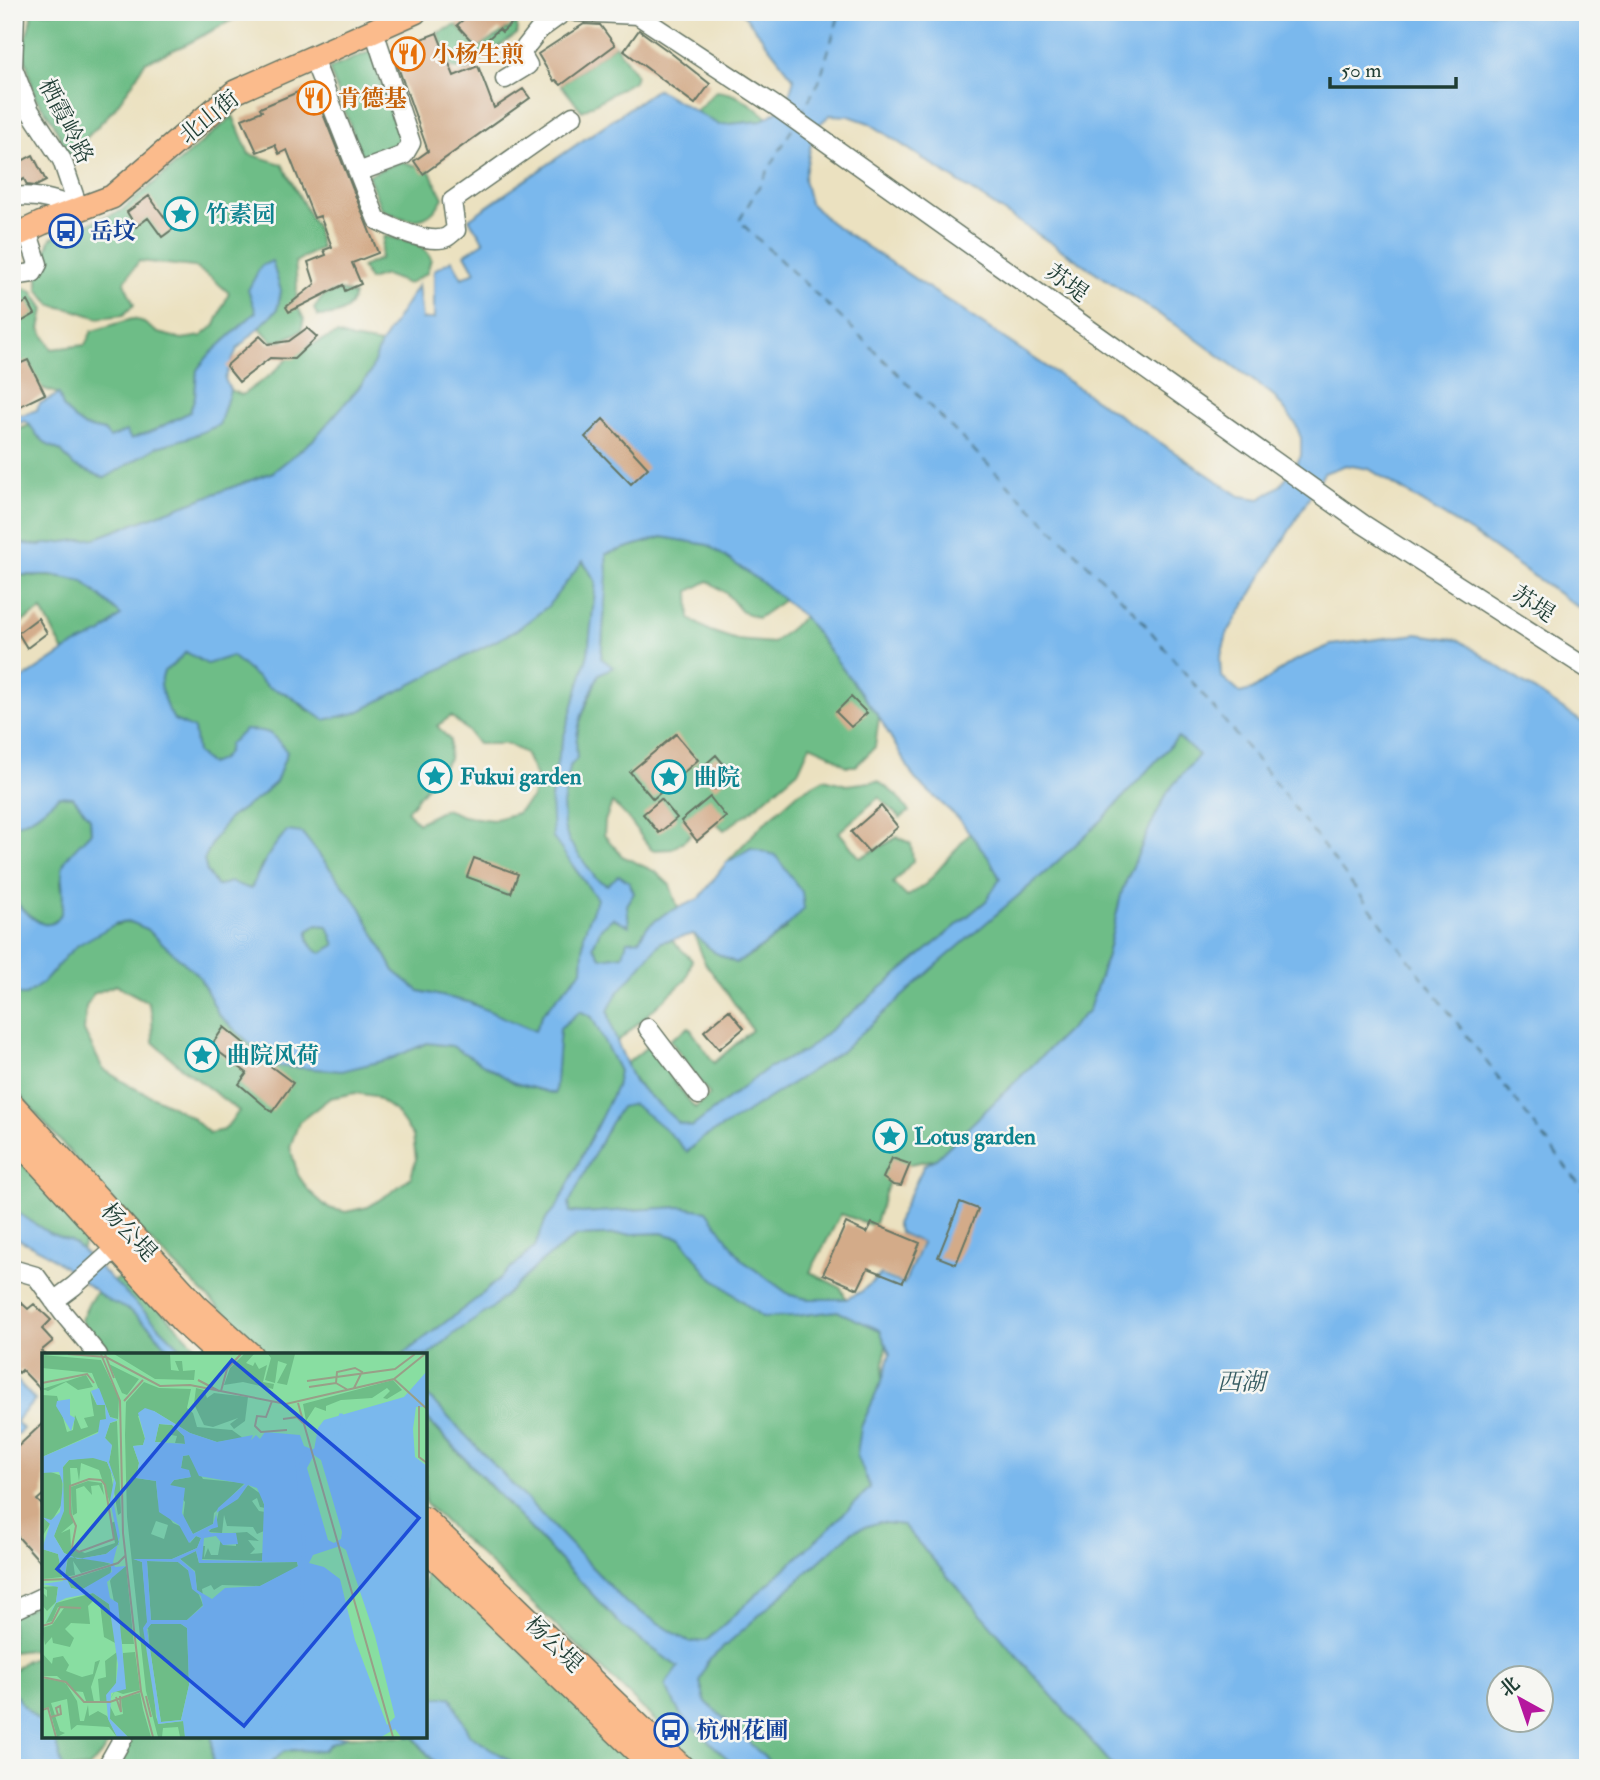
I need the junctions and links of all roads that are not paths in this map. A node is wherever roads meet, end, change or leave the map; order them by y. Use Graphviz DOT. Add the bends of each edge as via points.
graph roads {
  1 [pos="15,12"];
  2 [pos="415,12"];
  3 [pos="564,12"];
  4 [pos="575,12"];
  5 [pos="635,14"];
  6 [pos="374,31"];
  7 [pos="313,58"];
  8 [pos="505,79"];
  9 [pos="573,116"];
  10 [pos="358,172"];
  11 [pos="12,197"];
  12 [pos="79,210"];
  13 [pos="19,234"];
  14 [pos="12,276"];
  15 [pos="1588,669"];
  16 [pos="648,1028"];
  17 [pos="699,1095"];
  18 [pos="12,1104"];
  19 [pos="12,1134"];
  20 [pos="108,1256"];
  21 [pos="12,1269"];
  22 [pos="54,1301"];
  23 [pos="96,1353"];
  24 [pos="217,1353"];
  25 [pos="248,1353"];
  26 [pos="427,1521"];
  27 [pos="427,1550"];
  28 [pos="42,1597"];
  29 [pos="12,1611"];
  30 [pos="123,1738"];
  31 [pos="106,1768"];
  32 [pos="654,1768"];
  33 [pos="683,1768"];
  1 -- 12 [label="street, 栖霞岭路" via="13,68 30,111 62,160"];
  2 -- 6 [label="main road, 北山街"];
  3 -- 8 [label="street" via="539,30 521,53 528,65"];
  4 -- 5 [label="street"];
  5 -- 15 [label="street, 苏堤" via="774,105 1346,512"];
  6 -- 7 [label="main road, 北山街"];
  6 -- 10 [label="street" via="411,143 404,155"];
  7 -- 10 [label="street"];
  7 -- 12 [label="main road, 北山街" via="235,92 113,197"];
  9 -- 10 [label="street" via="452,201 456,230 447,237 420,236 377,220"];
  11 -- 12 [label="street" via="46,198"];
  12 -- 13 [label="main road, 北山街"];
  13 -- 14 [label="street" via="38,264 33,273"];
  16 -- 17 [label="street"];
  18 -- 25 [label="main road, 杨公堤" via="196,1304"];
  19 -- 20 [label="main road, 杨公堤"];
  20 -- 22 [label="street"];
  20 -- 24 [label="main road, 杨公堤"];
  21 -- 22 [label="street" via="36,1276"];
  22 -- 23 [label="street"];
  26 -- 33 [label="main road, 杨公堤"];
  27 -- 32 [label="main road, 杨公堤"];
  28 -- 29 [label="street"];
  30 -- 31 [label="street"];
}
